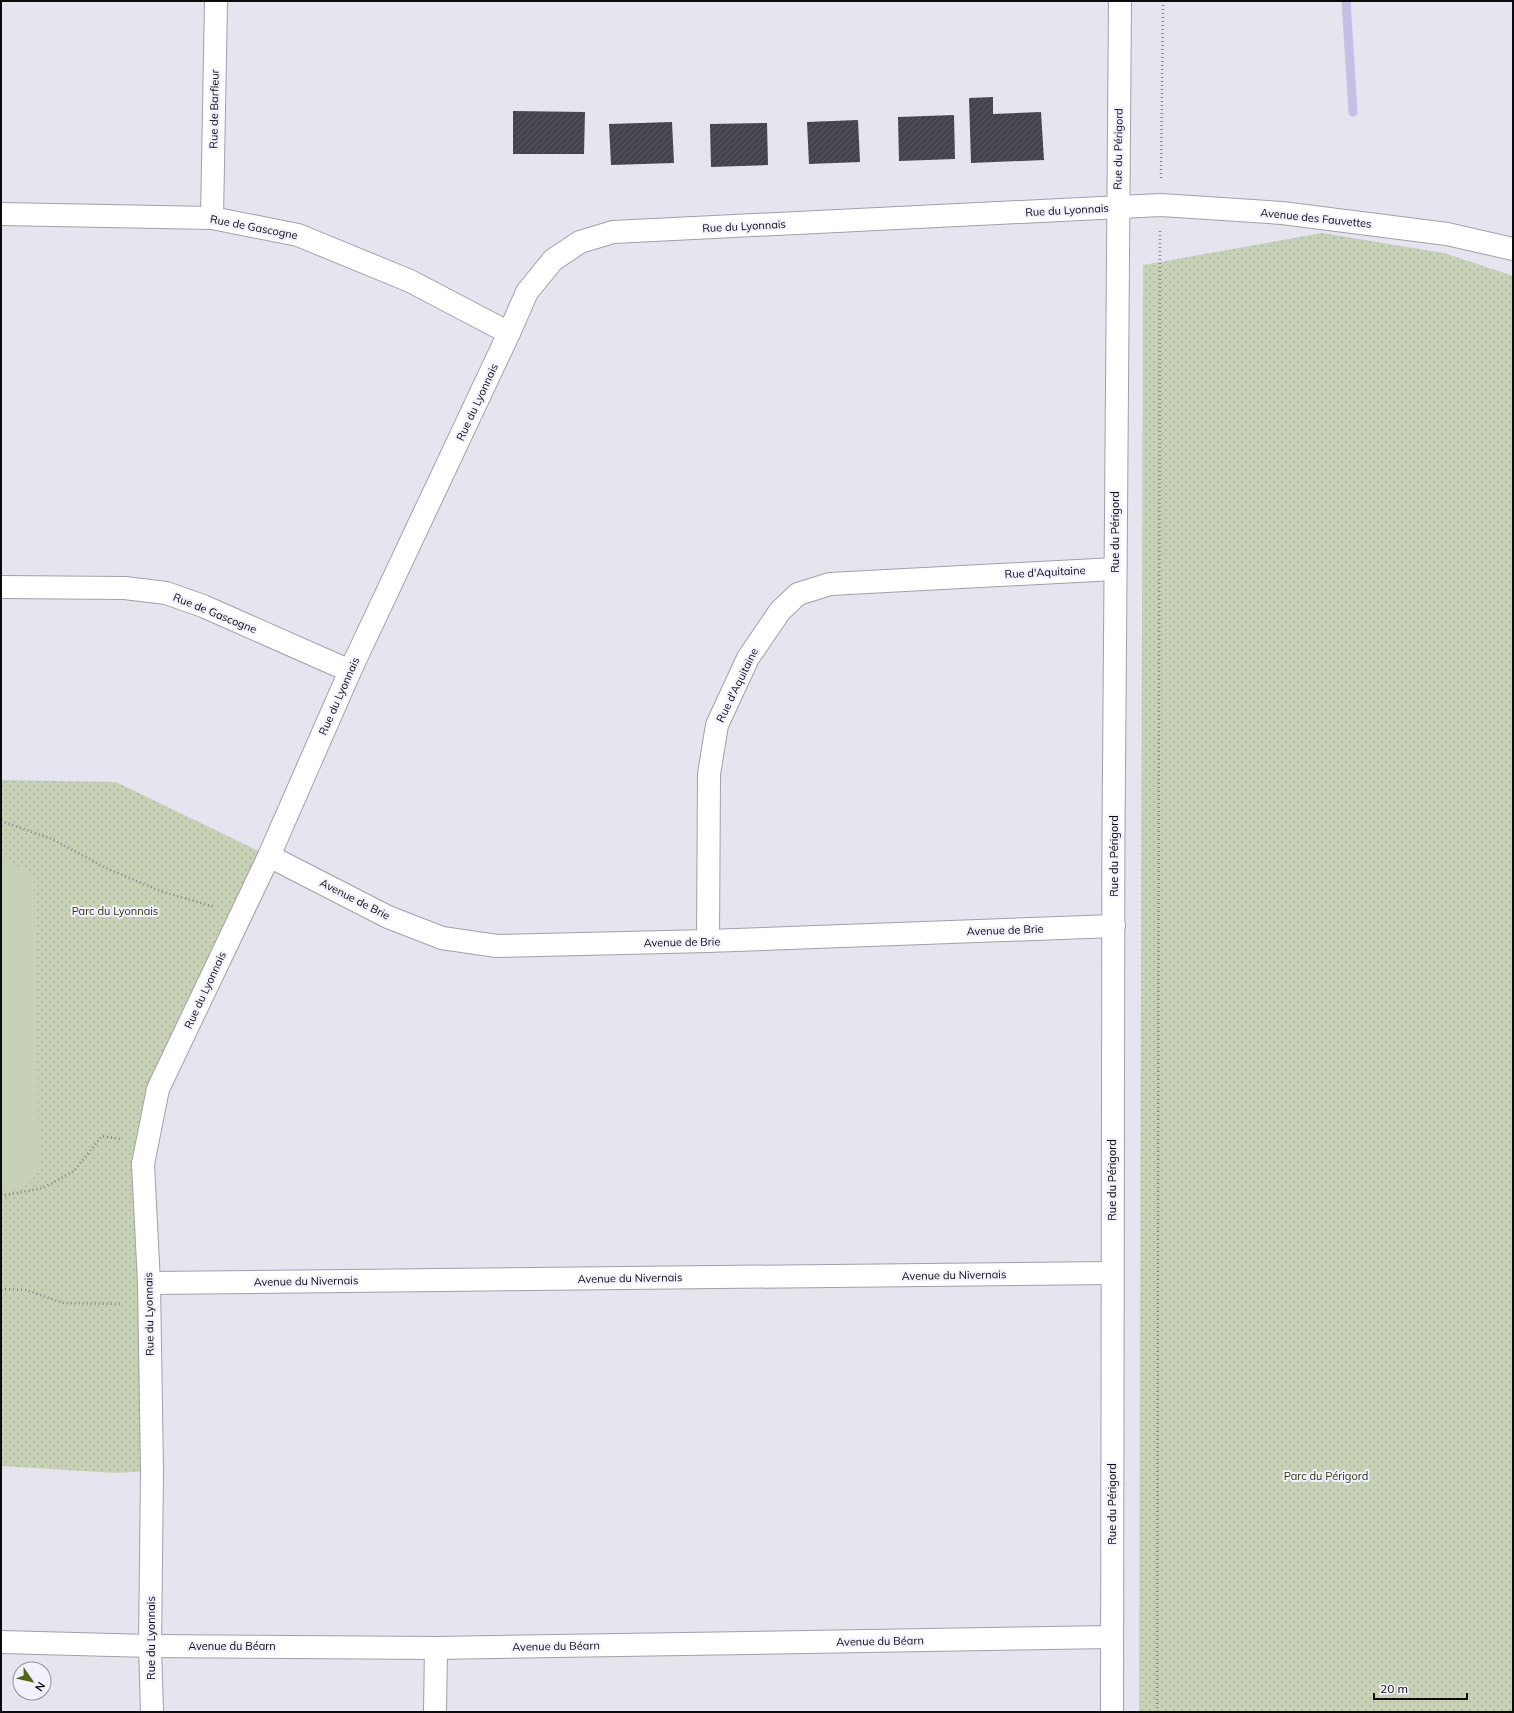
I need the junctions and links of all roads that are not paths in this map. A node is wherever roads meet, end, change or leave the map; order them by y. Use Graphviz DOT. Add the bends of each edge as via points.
graph roads {
  1 [pos="216,1"];
  2 [pos="1120,1"];
  3 [pos="1117,207"];
  4 [pos="1,214"];
  5 [pos="212,218"];
  6 [pos="1513,249"];
  7 [pos="509,333"];
  8 [pos="1115,569"];
  9 [pos="1,587"];
  10 [pos="350,671"];
  11 [pos="269,856"];
  12 [pos="1114,926"];
  13 [pos="708,941"];
  14 [pos="1112,1273"];
  15 [pos="149,1283"];
  16 [pos="1112,1637"];
  17 [pos="1,1642"];
  18 [pos="150,1646"];
  19 [pos="436,1648"];
  20 [pos="152,1712"];
  21 [pos="435,1712"];
  22 [pos="1112,1712"];
  1 -- 5 [label="street, Rue de Barfleur"];
  2 -- 3 [label="street, Rue du Périgord"];
  3 -- 6 [label="street, Avenue des Fauvettes" via="1160,205 1306,216 1447,234"];
  3 -- 7 [label="street, Rue du Lyonnais" via="613,232 580,242 553,260 527,292"];
  3 -- 8 [label="street, Rue du Périgord"];
  4 -- 5 [label="street, Rue de Gascogne"];
  5 -- 7 [label="street, Rue de Gascogne" via="298,235 410,281"];
  7 -- 10 [label="street, Rue du Lyonnais"];
  8 -- 12 [label="street, Rue du Périgord"];
  8 -- 13 [label="street, Rue d'Aquitaine" via="830,584 798,594 780,611 748,658 717,725 709,774"];
  9 -- 10 [label="street, Rue de Gascogne" via="125,588 166,593 203,606"];
  10 -- 11 [label="street, Rue du Lyonnais"];
  11 -- 13 [label="street, Avenue de Brie" via="388,916 442,938 497,946"];
  11 -- 15 [label="street, Rue du Lyonnais" via="158,1089 143,1164"];
  12 -- 13 [label="street, Avenue de Brie"];
  12 -- 14 [label="street, Rue du Périgord"];
  14 -- 15 [label="street, Avenue du Nivernais"];
  14 -- 16 [label="street, Rue du Périgord"];
  15 -- 18 [label="street, Rue du Lyonnais" via="152,1471"];
  16 -- 19 [label="street, Avenue du Béarn"];
  16 -- 22 [label="street, Rue du Périgord"];
  17 -- 18 [label="street, Avenue du Béarn"];
  18 -- 19 [label="street, Avenue du Béarn"];
  18 -- 20 [label="street, Rue du Lyonnais"];
  19 -- 21 [label="street"];
}
